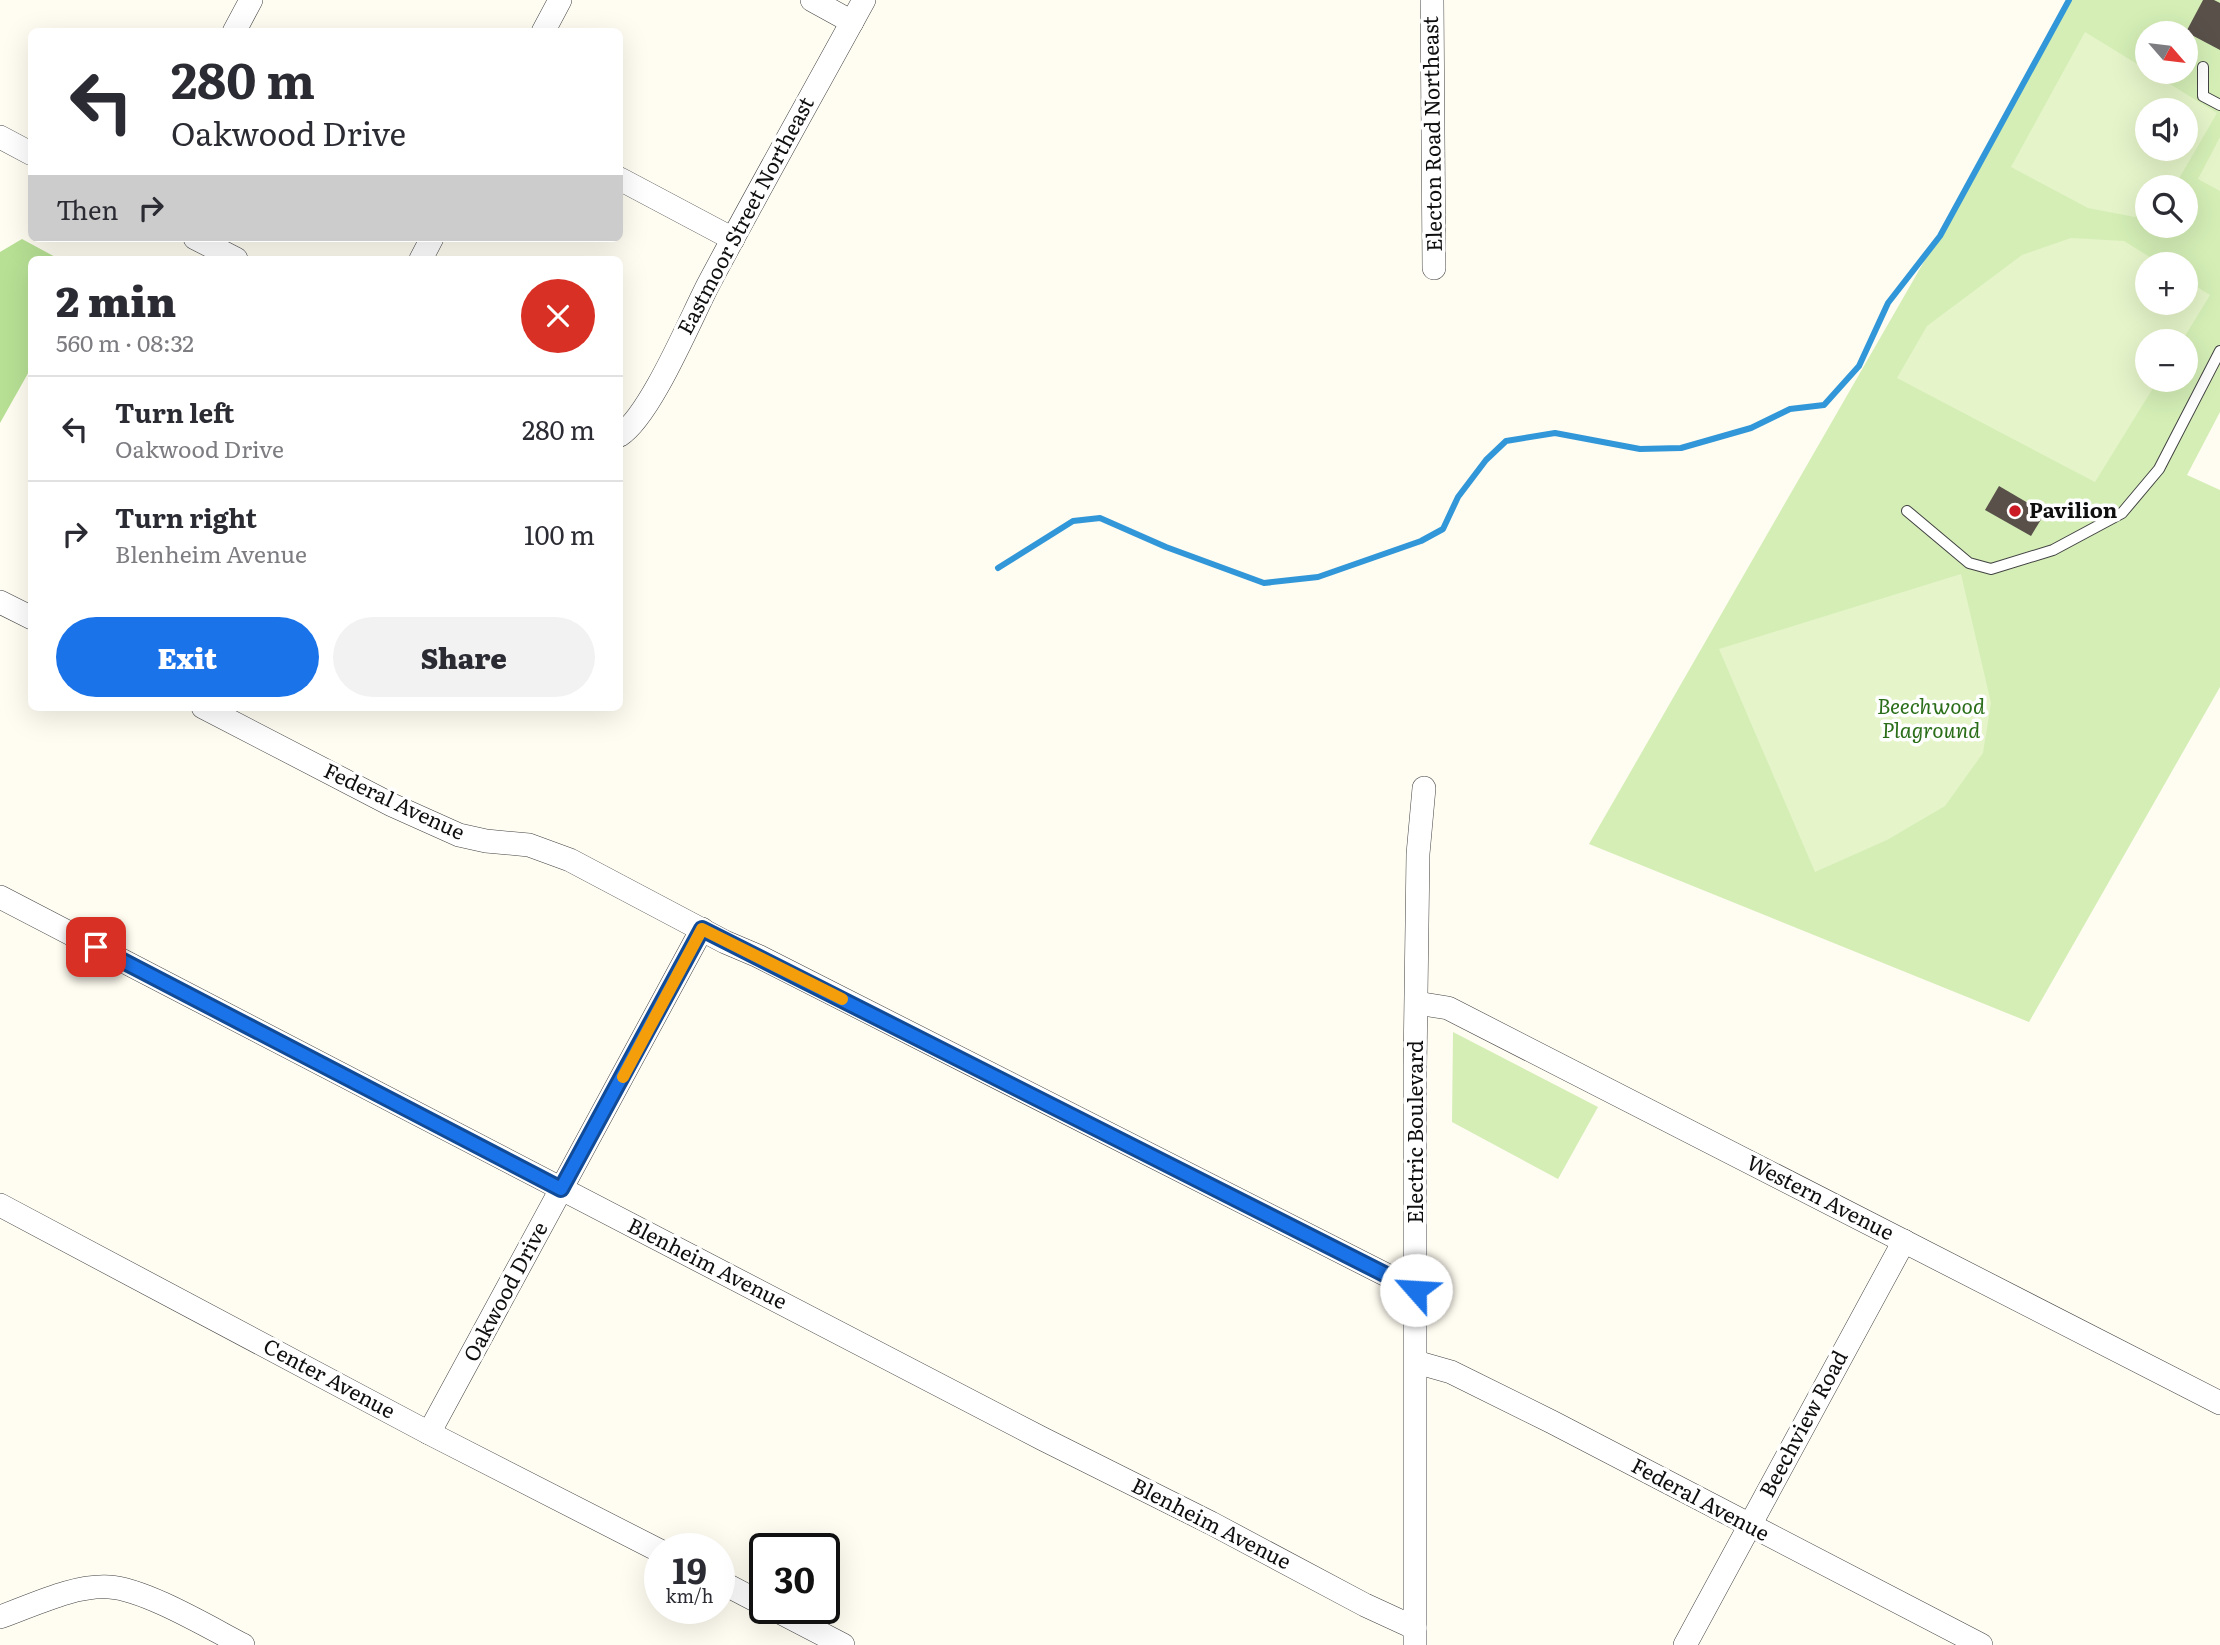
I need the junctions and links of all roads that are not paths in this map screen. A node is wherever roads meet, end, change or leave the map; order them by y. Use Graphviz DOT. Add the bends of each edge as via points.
graph roads {
  1 [pos="251,0"];
  2 [pos="560,0"];
  3 [pos="811,0"];
  4 [pos="864,0"];
  5 [pos="1432,0"];
  6 [pos="852,22"];
  7 [pos="236,28"];
  8 [pos="545,28"];
  9 [pos="2203,67"];
  10 [pos="2220,105"];
  11 [pos="0,137"];
  12 [pos="28,152"];
  13 [pos="623,181"];
  14 [pos="733,239"];
  15 [pos="203,242"];
  16 [pos="230,256"];
  17 [pos="1434,268"];
  18 [pos="2220,351"];
  19 [pos="623,432"];
  20 [pos="1906,511"];
  21 [pos="0,602"];
  22 [pos="28,616"];
  23 [pos="211,711"];
  24 [pos="1424,788"];
  25 [pos="0,897"];
  26 [pos="702,929"];
  27 [pos="1417,1003"];
  28 [pos="561,1189"];
  29 [pos="0,1205"];
  30 [pos="1904,1241"];
  31 [pos="1416,1290"];
  32 [pos="1416,1362"];
  33 [pos="2220,1403"];
  34 [pos="429,1433"];
  35 [pos="1750,1525"];
  36 [pos="644,1543"];
  37 [pos="0,1617"];
  38 [pos="803,1624"];
  39 [pos="1415,1636"];
  40 [pos="243,1645"];
  41 [pos="843,1645"];
  42 [pos="1685,1645"];
  43 [pos="1981,1645"];
  1 -- 7 [label="street"];
  2 -- 8 [label="street"];
  3 -- 6 [label="street"];
  4 -- 6 [label="street, Eastmoor Street Northeast"];
  5 -- 17 [label="street, Electon Road Northeast"];
  6 -- 14 [label="street, Eastmoor Street Northeast"];
  9 -- 10 [label="lane" via="2203,96"];
  11 -- 12 [label="street"];
  13 -- 14 [label="street"];
  14 -- 19 [label="street, Eastmoor Street Northeast" via="657,386"];
  15 -- 16 [label="street"];
  18 -- 20 [label="lane" via="2159,469 2122,513 2053,550 1991,569 1969,563"];
  21 -- 22 [label="street"];
  23 -- 26 [label="street, Federal Avenue" via="459,835 543,849"];
  24 -- 27 [label="street, Electric Boulevard" via="1418,854"];
  25 -- 28 [label="street, Blenheim Avenue"];
  26 -- 28 [label="street, Oakwood Drive"];
  26 -- 31 [label="street, Federal Avenue"];
  27 -- 30 [label="street, Western Avenue" via="1448,1008"];
  27 -- 31 [label="street, Electric Boulevard"];
  28 -- 34 [label="street, Oakwood Drive"];
  28 -- 39 [label="street, Blenheim Avenue" via="1365,1605"];
  29 -- 34 [label="street, Center Avenue"];
  30 -- 33 [label="street, Western Avenue"];
  30 -- 35 [label="street, Beechview Road"];
  31 -- 32 [label="street, Electric Boulevard"];
  32 -- 35 [label="street, Federal Avenue" via="1451,1372"];
  32 -- 39 [label="street, Electric Boulevard"];
  34 -- 36 [label="street, Center Avenue"];
  35 -- 42 [label="street, Beechview Road"];
  35 -- 43 [label="street, Federal Avenue"];
  37 -- 40 [label="street" via="66,1593 108,1587 174,1609"];
  38 -- 41 [label="street"];
}
